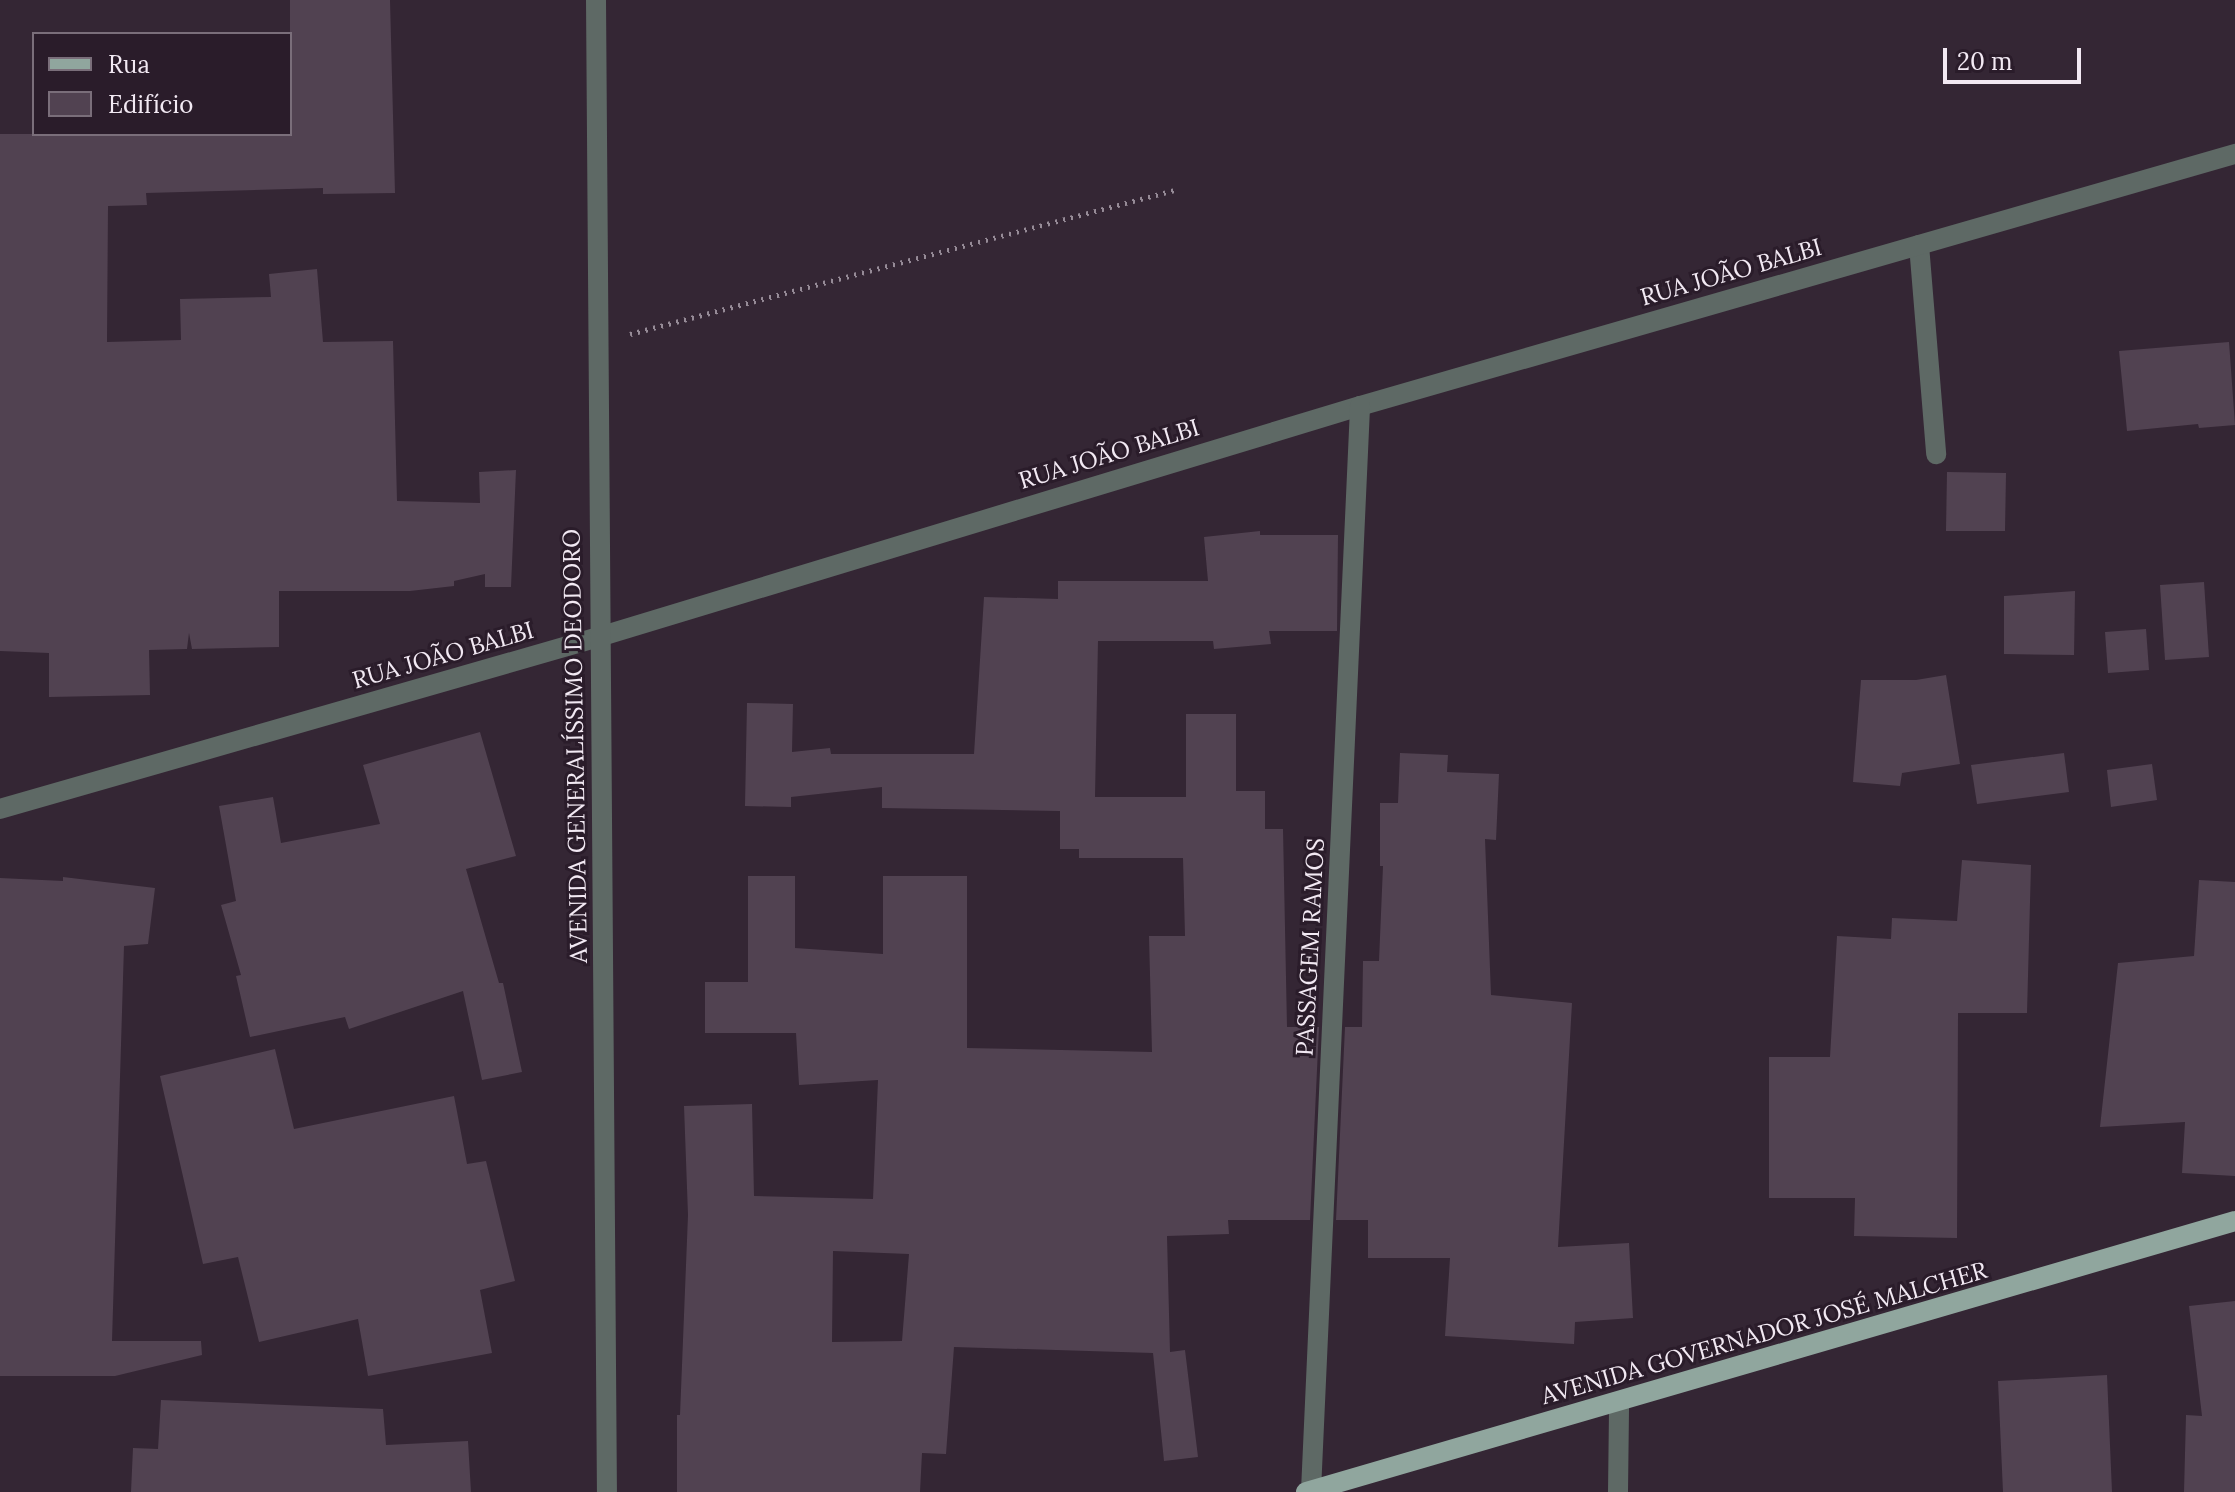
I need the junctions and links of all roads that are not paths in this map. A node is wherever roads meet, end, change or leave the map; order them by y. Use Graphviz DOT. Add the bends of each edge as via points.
graph roads {
  1 [pos="596,0"];
  2 [pos="2235,154"];
  3 [pos="1919,245"];
  4 [pos="1360,406"];
  5 [pos="1936,454"];
  6 [pos="602,636"];
  7 [pos="0,809"];
  8 [pos="2235,1221"];
  9 [pos="1619,1404"];
  10 [pos="1308,1491"];
  11 [pos="607,1492"];
  12 [pos="1618,1492"];
  1 -- 6 [label="street, AVENIDA GENERALÍSSIMO DEODORO"];
  2 -- 3 [label="street, RUA JOÃO BALBI"];
  3 -- 4 [label="street, RUA JOÃO BALBI"];
  3 -- 5 [label="street"];
  4 -- 6 [label="street, RUA JOÃO BALBI"];
  4 -- 10 [label="street, PASSAGEM RAMOS"];
  6 -- 7 [label="street, RUA JOÃO BALBI"];
  6 -- 11 [label="street, AVENIDA GENERALÍSSIMO DEODORO"];
  8 -- 9 [label="main road, AVENIDA GOVERNADOR JOSÉ MALCHER"];
  9 -- 10 [label="main road, AVENIDA GOVERNADOR JOSÉ MALCHER"];
  9 -- 12 [label="street"];
}
